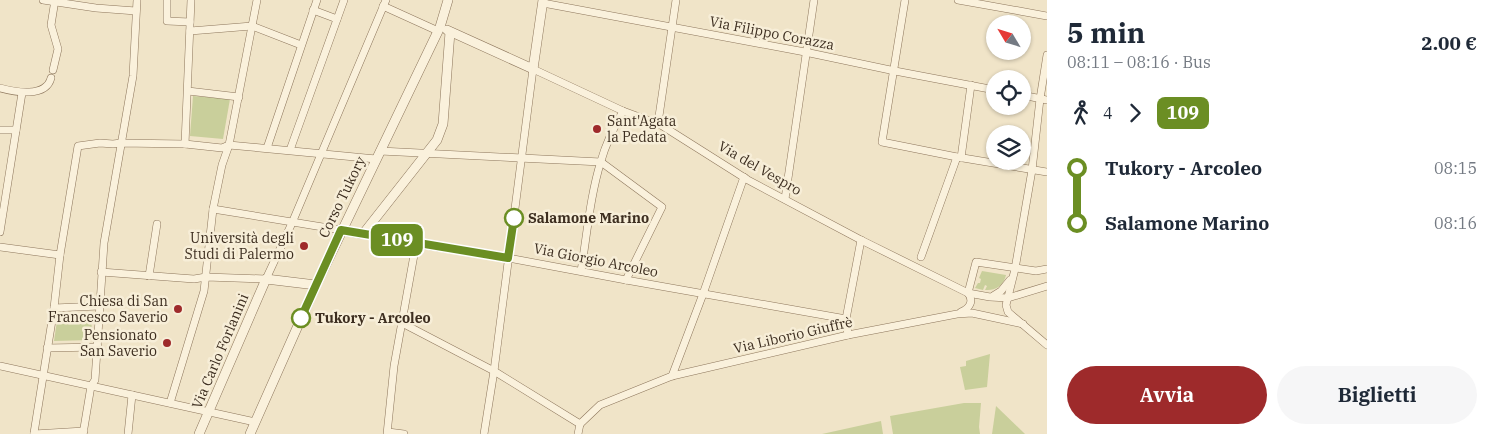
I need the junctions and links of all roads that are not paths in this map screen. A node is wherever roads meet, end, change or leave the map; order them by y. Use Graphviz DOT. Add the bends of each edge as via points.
graph roads {
  1 [pos="42,0"];
  2 [pos="55,0"];
  3 [pos="137,0"];
  4 [pos="167,0"];
  5 [pos="191,0"];
  6 [pos="257,0"];
  7 [pos="317,0"];
  8 [pos="344,0"];
  9 [pos="448,0"];
  10 [pos="676,0"];
  11 [pos="814,0"];
  12 [pos="905,0"];
  13 [pos="958,0"];
  14 [pos="543,1"];
  15 [pos="385,3"];
  16 [pos="313,10"];
  17 [pos="136,12"];
  18 [pos="1047,16"];
  19 [pos="337,19"];
  20 [pos="190,22"];
  21 [pos="252,26"];
  22 [pos="672,27"];
  23 [pos="439,29"];
  24 [pos="190,31"];
  25 [pos="450,32"];
  26 [pos="301,45"];
  27 [pos="805,52"];
  28 [pos="1047,55"];
  29 [pos="533,68"];
  30 [pos="53,70"];
  31 [pos="895,71"];
  32 [pos="51,81"];
  33 [pos="971,85"];
  34 [pos="0,88"];
  35 [pos="986,88"];
  36 [pos="188,91"];
  37 [pos="22,93"];
  38 [pos="239,97"];
  39 [pos="1043,99"];
  40 [pos="623,111"];
  41 [pos="658,123"];
  42 [pos="0,130"];
  43 [pos="16,130"];
  44 [pos="121,143"];
  45 [pos="185,144"];
  46 [pos="229,146"];
  47 [pos="267,148"];
  48 [pos="290,150"];
  49 [pos="428,153"];
  50 [pos="321,154"];
  51 [pos="378,155"];
  52 [pos="959,157"];
  53 [pos="521,159"];
  54 [pos="600,162"];
  55 [pos="1032,170"];
  56 [pos="1047,172"];
  57 [pos="744,178"];
  58 [pos="785,199"];
  59 [pos="213,209"];
  60 [pos="292,223"];
  61 [pos="157,224"];
  62 [pos="341,230"];
  63 [pos="0,232"];
  64 [pos="363,234"];
  65 [pos="861,240"];
  66 [pos="416,244"];
  67 [pos="0,247"];
  68 [pos="60,255"];
  69 [pos="921,257"];
  70 [pos="508,258"];
  71 [pos="1047,269"];
  72 [pos="581,271"];
  73 [pos="101,272"];
  74 [pos="1014,272"];
  75 [pos="149,276"];
  76 [pos="206,277"];
  77 [pos="266,279"];
  78 [pos="626,280"];
  79 [pos="316,285"];
  80 [pos="1047,286"];
  81 [pos="968,293"];
  82 [pos="703,294"];
  83 [pos="990,297"];
  84 [pos="1008,298"];
  85 [pos="99,306"];
  86 [pos="54,308"];
  87 [pos="957,314"];
  88 [pos="846,319"];
  89 [pos="402,323"];
  90 [pos="1023,324"];
  91 [pos="848,335"];
  92 [pos="1047,345"];
  93 [pos="98,347"];
  94 [pos="47,348"];
  95 [pos="0,366"];
  96 [pos="494,371"];
  97 [pos="42,376"];
  98 [pos="672,376"];
  99 [pos="91,386"];
  100 [pos="132,396"];
  101 [pos="170,403"];
  102 [pos="210,411"];
  103 [pos="255,422"];
  104 [pos="580,424"];
  105 [pos="34,433"];
  106 [pos="83,433"];
  107 [pos="387,433"];
  108 [pos="128,434"];
  109 [pos="199,434"];
  110 [pos="250,434"];
  111 [pos="404,434"];
  112 [pos="484,434"];
  113 [pos="578,434"];
  1 -- 2 [label="street"];
  2 -- 17 [label="street"];
  2 -- 30 [label="street" via="51,25 58,48"];
  3 -- 17 [label="street"];
  4 -- 20 [label="street" via="167,21"];
  5 -- 20 [label="street"];
  6 -- 21 [label="street"];
  7 -- 16 [label="street"];
  8 -- 19 [label="street"];
  9 -- 23 [label="street, Corso Tukory"];
  10 -- 22 [label="street"];
  11 -- 27 [label="street"];
  12 -- 31 [label="street"];
  13 -- 18 [label="street"];
  14 -- 22 [label="street, Via Filippo Corazza"];
  14 -- 29 [label="street"];
  15 -- 23 [label="street"];
  15 -- 50 [label="street"];
  16 -- 19 [label="street"];
  16 -- 26 [label="street"];
  17 -- 44 [label="street" via="133,76"];
  19 -- 48 [label="street"];
  20 -- 24 [label="street"];
  21 -- 24 [label="street"];
  21 -- 26 [label="street"];
  21 -- 38 [label="street"];
  22 -- 27 [label="street, Via Filippo Corazza"];
  22 -- 41 [label="street"];
  23 -- 25 [label="street, Via del Vespro"];
  23 -- 51 [label="street, Corso Tukory"];
  24 -- 36 [label="street"];
  25 -- 29 [label="street, Via del Vespro"];
  25 -- 49 [label="street" via="443,124"];
  26 -- 47 [label="street"];
  27 -- 31 [label="street, Via Filippo Corazza"];
  27 -- 58 [label="street"];
  28 -- 39 [label="street"];
  29 -- 40 [label="street, Via del Vespro"];
  29 -- 53 [label="street"];
  31 -- 33 [label="street, Via Filippo Corazza"];
  31 -- 52 [label="street" via="882,142"];
  32 -- 37 [label="street" via="44,89"];
  33 -- 35 [label="street, Via Filippo Corazza"];
  33 -- 52 [label="street"];
  34 -- 37 [label="street"];
  36 -- 38 [label="street"];
  36 -- 45 [label="street"];
  37 -- 43 [label="street"];
  38 -- 46 [label="street"];
  39 -- 55 [label="street"];
  40 -- 41 [label="street, Via del Vespro"];
  40 -- 54 [label="street"];
  41 -- 57 [label="street, Via del Vespro"];
  42 -- 43 [label="street"];
  43 -- 63 [label="street"];
  44 -- 45 [label="street"];
  44 -- 68 [label="street" via="78,146"];
  44 -- 73 [label="street"];
  45 -- 46 [label="street"];
  46 -- 47 [label="street"];
  46 -- 59 [label="street"];
  47 -- 48 [label="street"];
  48 -- 50 [label="street"];
  49 -- 51 [label="street"];
  49 -- 53 [label="street"];
  49 -- 64 [label="street"];
  50 -- 51 [label="street"];
  50 -- 60 [label="street"];
  51 -- 62 [label="street, Corso Tukory"];
  52 -- 55 [label="street"];
  52 -- 69 [label="street"];
  53 -- 54 [label="street"];
  53 -- 70 [label="street"];
  54 -- 72 [label="street"];
  54 -- 78 [label="street" via="662,207"];
  55 -- 56 [label="street"];
  55 -- 74 [label="street"];
  57 -- 58 [label="street, Via del Vespro"];
  57 -- 82 [label="street"];
  58 -- 65 [label="street, Via del Vespro"];
  59 -- 60 [label="street"];
  59 -- 76 [label="street"];
  60 -- 62 [label="street"];
  60 -- 77 [label="street"];
  61 -- 75 [label="street"];
  62 -- 64 [label="street, Via Giorgio Arcoleo"];
  62 -- 79 [label="street, Corso Tukory"];
  64 -- 66 [label="street, Via Giorgio Arcoleo"];
  65 -- 81 [label="street, Via del Vespro"];
  65 -- 88 [label="street"];
  66 -- 70 [label="street, Via Giorgio Arcoleo"];
  66 -- 89 [label="street"];
  67 -- 68 [label="street"];
  68 -- 86 [label="street"];
  70 -- 72 [label="street, Via Giorgio Arcoleo"];
  70 -- 96 [label="street"];
  71 -- 74 [label="street"];
  72 -- 78 [label="street, Via Giorgio Arcoleo"];
  73 -- 75 [label="street"];
  73 -- 85 [label="street"];
  74 -- 81 [label="street" via="976,262"];
  74 -- 83 [label="street" via="1002,291"];
  74 -- 84 [label="street"];
  75 -- 76 [label="street"];
  76 -- 77 [label="street"];
  76 -- 101 [label="street"];
  77 -- 79 [label="street"];
  77 -- 102 [label="street, Via Carlo Forlanini"];
  78 -- 82 [label="street, Via Giorgio Arcoleo"];
  79 -- 103 [label="street, Corso Tukory"];
  80 -- 84 [label="street"];
  81 -- 83 [label="street, Via del Vespro"];
  81 -- 87 [label="street" via="971,297 969,307"];
  82 -- 88 [label="street, Via Giorgio Arcoleo"];
  82 -- 98 [label="street"];
  83 -- 84 [label="street, Via del Vespro"];
  84 -- 90 [label="street" via="1008,312"];
  85 -- 86 [label="street"];
  85 -- 93 [label="street"];
  86 -- 94 [label="street"];
  87 -- 90 [label="street, Via Liborio Giuffrè" via="972,313"];
  87 -- 91 [label="street, Via Liborio Giuffrè"];
  88 -- 91 [label="street"];
  89 -- 96 [label="street"];
  89 -- 107 [label="street"];
  90 -- 92 [label="street"];
  91 -- 98 [label="street, Via Liborio Giuffrè"];
  93 -- 94 [label="street"];
  93 -- 99 [label="street" via="95,380"];
  94 -- 97 [label="street"];
  95 -- 97 [label="street"];
  96 -- 104 [label="street"];
  96 -- 112 [label="street"];
  97 -- 99 [label="street"];
  97 -- 105 [label="street"];
  98 -- 104 [label="street, Via Liborio Giuffrè" via="600,405"];
  99 -- 100 [label="street"];
  99 -- 106 [label="street"];
  100 -- 101 [label="street"];
  100 -- 108 [label="street"];
  101 -- 102 [label="street"];
  102 -- 103 [label="street"];
  102 -- 109 [label="street, Via Carlo Forlanini"];
  103 -- 110 [label="street, Corso Tukory"];
  104 -- 113 [label="street"];
  105 -- 106 [label="street"];
  107 -- 111 [label="street"];
}
